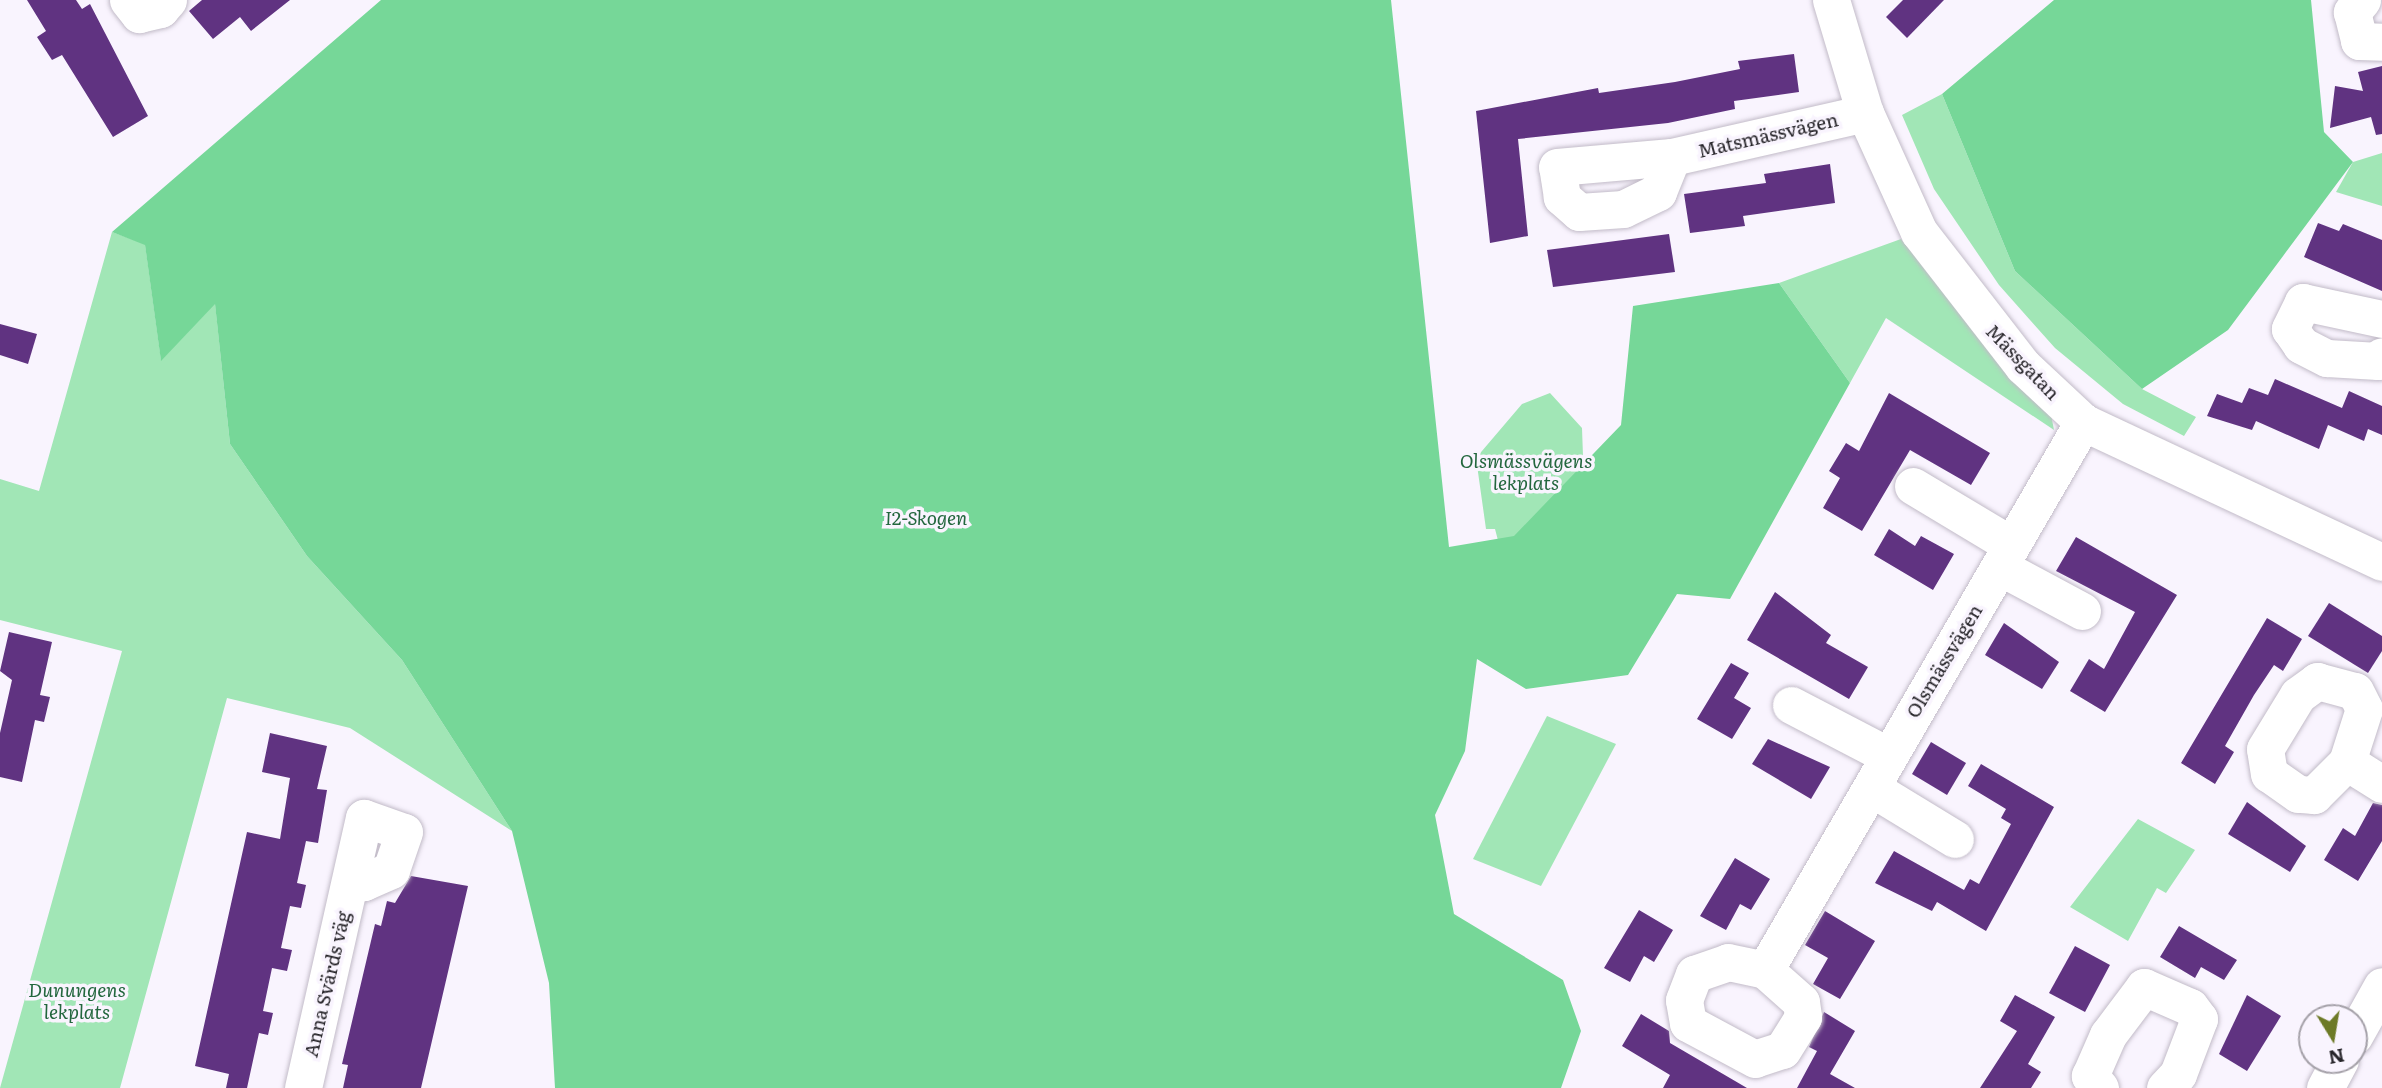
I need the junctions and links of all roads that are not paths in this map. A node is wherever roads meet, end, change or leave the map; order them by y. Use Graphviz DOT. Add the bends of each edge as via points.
graph roads {
  1 [pos="128,0"];
  2 [pos="168,0"];
  3 [pos="1831,0"];
  4 [pos="2362,0"];
  5 [pos="2382,42"];
  6 [pos="1865,113"];
  7 [pos="1672,158"];
  8 [pos="2382,319"];
  9 [pos="2382,356"];
  10 [pos="2084,422"];
  11 [pos="1913,486"];
  12 [pos="2005,556"];
  13 [pos="2382,562"];
  14 [pos="2082,611"];
  15 [pos="1791,705"];
  16 [pos="1887,755"];
  17 [pos="2347,762"];
  18 [pos="2382,784"];
  19 [pos="1873,789"];
  20 [pos="1955,839"];
  21 [pos="351,880"];
  22 [pos="1765,970"];
  23 [pos="2379,996"];
  24 [pos="2368,1014"];
  25 [pos="2182,1083"];
  26 [pos="303,1088"];
  27 [pos="2100,1088"];
  1 -- 2 [label="street" via="139,13 160,9"];
  3 -- 6 [label="street, Mässgatan"];
  4 -- 5 [label="street" via="2352,12 2359,41"];
  6 -- 7 [label="street, Matsmässvägen"];
  6 -- 10 [label="street, Mässgatan" via="1938,263 2023,366"];
  8 -- 9 [label="street" via="2303,302 2290,329 2301,345 2327,358 2378,362"];
  10 -- 12 [label="street, Olsmässvägen"];
  10 -- 13 [label="street, Mässgatan"];
  11 -- 12 [label="street"];
  12 -- 14 [label="street"];
  12 -- 16 [label="street, Olsmässvägen"];
  15 -- 16 [label="street"];
  16 -- 19 [label="street, Olsmässvägen"];
  17 -- 18 [label="street"];
  19 -- 20 [label="street"];
  19 -- 22 [label="street, Olsmässvägen"];
  21 -- 26 [label="street, Anna Svärds väg"];
  23 -- 24 [label="street"];
  25 -- 27 [label="street" via="2199,1019 2190,1007 2144,987 2099,1055 2090,1076"];
}
